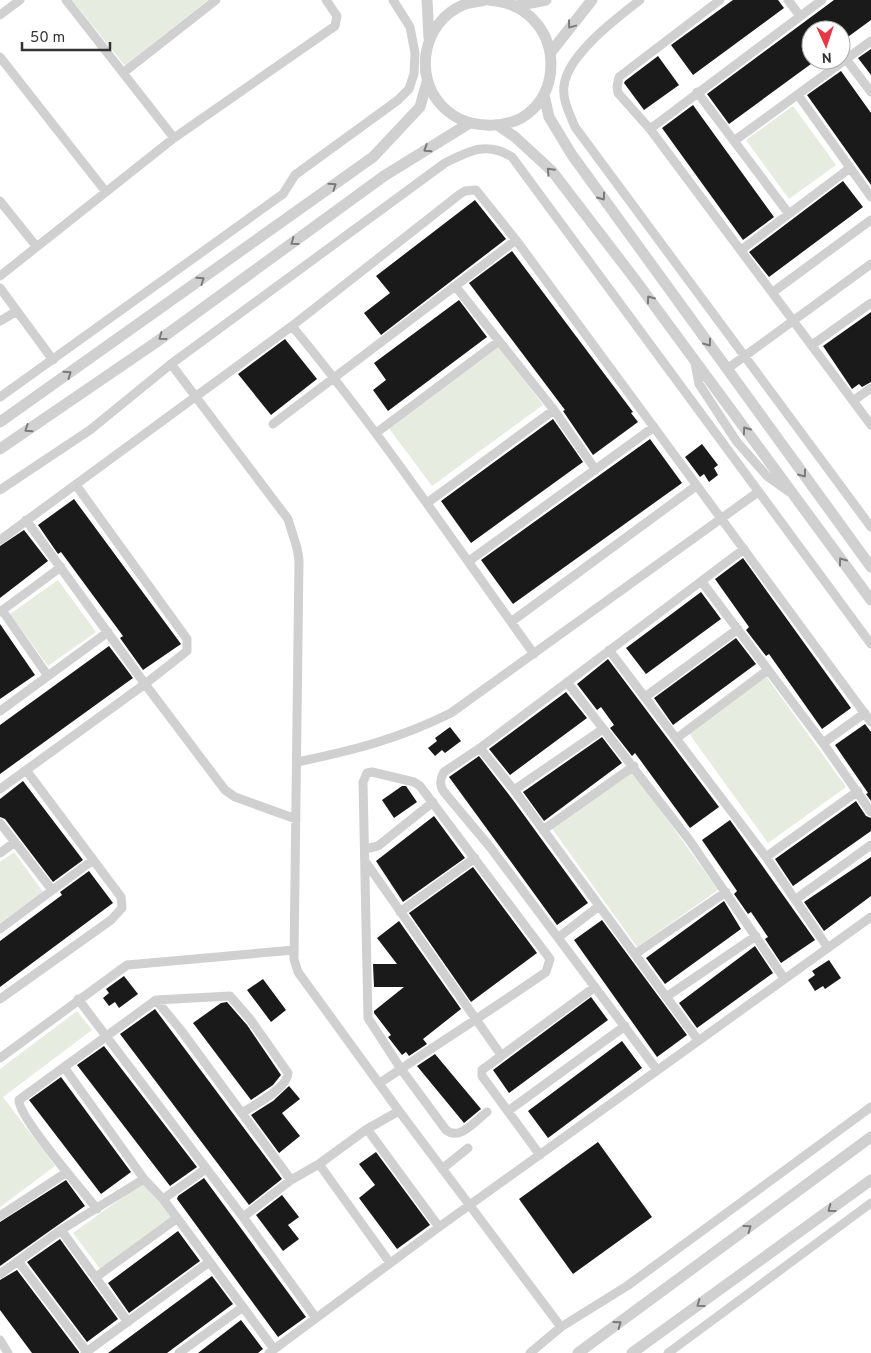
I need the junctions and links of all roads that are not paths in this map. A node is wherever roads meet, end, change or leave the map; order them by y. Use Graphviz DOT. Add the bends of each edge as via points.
graph roads {
  1 [pos="20,0"];
  2 [pos="66,0"];
  3 [pos="216,0"];
  4 [pos="326,0"];
  5 [pos="393,0"];
  6 [pos="427,0"];
  7 [pos="487,0"];
  8 [pos="546,0"];
  9 [pos="592,0"];
  10 [pos="640,0"];
  11 [pos="720,0"];
  12 [pos="788,0"];
  13 [pos="822,0"];
  14 [pos="516,6"];
  15 [pos="0,15"];
  16 [pos="800,16"];
  17 [pos="430,38"];
  18 [pos="871,42"];
  19 [pos="551,52"];
  20 [pos="851,56"];
  21 [pos="0,57"];
  22 [pos="851,66"];
  23 [pos="831,70"];
  24 [pos="123,73"];
  25 [pos="427,82"];
  26 [pos="697,92"];
  27 [pos="871,92"];
  28 [pos="544,95"];
  29 [pos="798,95"];
  30 [pos="468,124"];
  31 [pos="499,126"];
  32 [pos="650,129"];
  33 [pos="174,138"];
  34 [pos="734,141"];
  35 [pos="850,168"];
  36 [pos="106,192"];
  37 [pos="871,197"];
  38 [pos="0,202"];
  39 [pos="789,214"];
  40 [pos="871,220"];
  41 [pos="516,240"];
  42 [pos="36,246"];
  43 [pos="741,250"];
  44 [pos="871,264"];
  45 [pos="0,276"];
  46 [pos="456,287"];
  47 [pos="0,288"];
  48 [pos="773,292"];
  49 [pos="871,303"];
  50 [pos="17,311"];
  51 [pos="794,320"];
  52 [pos="0,321"];
  53 [pos="292,326"];
  54 [pos="500,342"];
  55 [pos="812,345"];
  56 [pos="745,356"];
  57 [pos="53,360"];
  58 [pos="171,364"];
  59 [pos="727,370"];
  60 [pos="336,378"];
  61 [pos="871,388"];
  62 [pos="0,396"];
  63 [pos="196,397"];
  64 [pos="853,401"];
  65 [pos="554,410"];
  66 [pos="0,422"];
  67 [pos="273,424"];
  68 [pos="871,425"];
  69 [pos="654,427"];
  70 [pos="376,433"];
  71 [pos="0,449"];
  72 [pos="595,469"];
  73 [pos="76,485"];
  74 [pos="696,486"];
  75 [pos="0,490"];
  76 [pos="758,492"];
  77 [pos="427,502"];
  78 [pos="720,519"];
  79 [pos="26,520"];
  80 [pos="871,526"];
  81 [pos="0,540"];
  82 [pos="744,549"];
  83 [pos="469,561"];
  84 [pos="60,567"];
  85 [pos="871,567"];
  86 [pos="702,582"];
  87 [pos="871,600"];
  88 [pos="1,611"];
  89 [pos="511,622"];
  90 [pos="738,629"];
  91 [pos="108,632"];
  92 [pos="871,644"];
  93 [pos="609,650"];
  94 [pos="534,654"];
  95 [pos="768,670"];
  96 [pos="48,676"];
  97 [pos="567,682"];
  98 [pos="145,684"];
  99 [pos="645,696"];
  100 [pos="0,711"];
  101 [pos="865,713"];
  102 [pos="871,722"];
  103 [pos="603,729"];
  104 [pos="677,738"];
  105 [pos="823,743"];
  106 [pos="480,748"];
  107 [pos="297,762"];
  108 [pos="634,766"];
  109 [pos="26,770"];
  110 [pos="0,789"];
  111 [pos="514,790"];
  112 [pos="858,791"];
  113 [pos="433,802"];
  114 [pos="871,812"];
  115 [pos="296,819"];
  116 [pos="0,823"];
  117 [pos="543,830"];
  118 [pos="15,842"];
  119 [pos="871,845"];
  120 [pos="365,849"];
  121 [pos="0,853"];
  122 [pos="766,857"];
  123 [pos="475,858"];
  124 [pos="93,860"];
  125 [pos="364,860"];
  126 [pos="52,890"];
  127 [pos="726,892"];
  128 [pos="796,899"];
  129 [pos="599,906"];
  130 [pos="400,912"];
  131 [pos="871,917"];
  132 [pos="0,929"];
  133 [pos="756,936"];
  134 [pos="559,937"];
  135 [pos="828,948"];
  136 [pos="294,950"];
  137 [pos="635,954"];
  138 [pos="784,978"];
  139 [pos="595,987"];
  140 [pos="666,997"];
  141 [pos="0,999"];
  142 [pos="78,999"];
  143 [pos="156,1000"];
  144 [pos="477,1019"];
  145 [pos="625,1026"];
  146 [pos="106,1036"];
  147 [pos="698,1040"];
  148 [pos="500,1055"];
  149 [pos="0,1058"];
  150 [pos="64,1068"];
  151 [pos="401,1069"];
  152 [pos="657,1070"];
  153 [pos="380,1083"];
  154 [pos="871,1106"];
  155 [pos="399,1111"];
  156 [pos="508,1111"];
  157 [pos="487,1112"];
  158 [pos="242,1113"];
  159 [pos="367,1129"];
  160 [pos="871,1137"];
  161 [pos="468,1148"];
  162 [pos="540,1155"];
  163 [pos="319,1164"];
  164 [pos="206,1169"];
  165 [pos="442,1169"];
  166 [pos="67,1172"];
  167 [pos="144,1179"];
  168 [pos="291,1180"];
  169 [pos="871,1180"];
  170 [pos="163,1199"];
  171 [pos="871,1204"];
  172 [pos="470,1205"];
  173 [pos="97,1209"];
  174 [pos="0,1216"];
  175 [pos="243,1217"];
  176 [pos="176,1219"];
  177 [pos="439,1227"];
  178 [pos="61,1230"];
  179 [pos="18,1260"];
  180 [pos="208,1263"];
  181 [pos="390,1263"];
  182 [pos="0,1274"];
  183 [pos="96,1276"];
  184 [pos="243,1307"];
  185 [pos="316,1318"];
  186 [pos="128,1322"];
  187 [pos="561,1327"];
  188 [pos="0,1340"];
  189 [pos="271,1351"];
  190 [pos="86,1352"];
  191 [pos="8,1353"];
  192 [pos="179,1353"];
  193 [pos="530,1353"];
  194 [pos="578,1353"];
  195 [pos="632,1353"];
  196 [pos="668,1353"];
  1 -- 15 [label="street"];
  2 -- 24 [label="street"];
  3 -- 24 [label="street"];
  4 -- 33 [label="street" via="337,16 334,26"];
  5 -- 57 [label="street" via="410,27 415,53 410,89 295,175 283,194"];
  6 -- 17 [label="street"];
  7 -- 14 [label="street"];
  7 -- 17 [label="street" via="456,9 443,18"];
  8 -- 14 [label="street"];
  9 -- 19 [label="street, one-way"];
  10 -- 56 [label="street" via="593,38 570,70 564,86 567,106 579,134"];
  11 -- 32 [label="street" via="619,77 618,93"];
  12 -- 16 [label="street"];
  13 -- 16 [label="street"];
  14 -- 19 [label="street" via="544,33"];
  16 -- 26 [label="street"];
  17 -- 25 [label="street" via="424,60"];
  18 -- 20 [label="street"];
  19 -- 28 [label="street" via="551,74"];
  21 -- 36 [label="street"];
  22 -- 27 [label="street"];
  23 -- 29 [label="street"];
  24 -- 33 [label="street"];
  25 -- 30 [label="street" via="441,105"];
  66 -- 25 [label="street, one-way" via="373,157 420,108"];
  26 -- 32 [label="street"];
  26 -- 34 [label="street"];
  28 -- 31 [label="street" via="517,120"];
  28 -- 59 [label="street, one-way" via="549,116 572,155"];
  29 -- 34 [label="street"];
  29 -- 35 [label="street"];
  30 -- 31 [label="street"];
  30 -- 71 [label="street, one-way" via="384,176 154,343"];
  87 -- 31 [label="street, one-way" via="552,171"];
  32 -- 43 [label="street"];
  33 -- 36 [label="street"];
  34 -- 39 [label="street"];
  35 -- 37 [label="street"];
  35 -- 39 [label="street"];
  36 -- 42 [label="street"];
  38 -- 42 [label="street"];
  39 -- 43 [label="street"];
  40 -- 48 [label="street"];
  41 -- 46 [label="street"];
  41 -- 53 [label="street" via="481,194 476,190 465,191"];
  41 -- 69 [label="street"];
  42 -- 45 [label="street"];
  43 -- 48 [label="street"];
  44 -- 51 [label="street"];
  46 -- 54 [label="street"];
  46 -- 60 [label="street"];
  47 -- 50 [label="street"];
  48 -- 51 [label="street"];
  49 -- 55 [label="street"];
  50 -- 52 [label="street"];
  50 -- 57 [label="street"];
  51 -- 55 [label="street"];
  51 -- 56 [label="street"];
  53 -- 60 [label="street"];
  53 -- 63 [label="street"];
  54 -- 65 [label="street"];
  54 -- 70 [label="street"];
  55 -- 64 [label="street"];
  56 -- 59 [label="street"];
  56 -- 80 [label="street"];
  57 -- 62 [label="street"];
  58 -- 63 [label="street"];
  58 -- 75 [label="street" via="90,430"];
  58 -- 76 [label="street" via="445,163 470,151 500,149 512,157"];
  59 -- 85 [label="street, one-way"];
  60 -- 67 [label="street"];
  60 -- 70 [label="street"];
  61 -- 64 [label="street"];
  63 -- 73 [label="street"];
  63 -- 107 [label="street" via="293,530 299,560"];
  64 -- 68 [label="street"];
  65 -- 72 [label="street"];
  65 -- 77 [label="street"];
  69 -- 72 [label="street"];
  69 -- 74 [label="street"];
  70 -- 77 [label="street"];
  72 -- 83 [label="street"];
  73 -- 79 [label="street"];
  73 -- 98 [label="street" via="187,639 187,651 183,656"];
  74 -- 78 [label="street"];
  74 -- 89 [label="street"];
  76 -- 78 [label="street"];
  76 -- 92 [label="street"];
  77 -- 83 [label="street"];
  78 -- 82 [label="street"];
  78 -- 94 [label="street"];
  79 -- 81 [label="street"];
  79 -- 84 [label="street"];
  82 -- 86 [label="street"];
  82 -- 101 [label="street"];
  83 -- 89 [label="street"];
  84 -- 88 [label="street"];
  84 -- 91 [label="street"];
  86 -- 90 [label="street"];
  86 -- 93 [label="street"];
  88 -- 96 [label="street"];
  89 -- 94 [label="street"];
  90 -- 95 [label="street"];
  90 -- 99 [label="street"];
  91 -- 96 [label="street"];
  91 -- 98 [label="street"];
  93 -- 97 [label="street"];
  93 -- 99 [label="street"];
  94 -- 107 [label="street" via="451,713 416,730 365,748"];
  95 -- 104 [label="street"];
  95 -- 105 [label="street"];
  96 -- 100 [label="street"];
  97 -- 103 [label="street"];
  97 -- 106 [label="street"];
  98 -- 109 [label="street"];
  98 -- 115 [label="street" via="225,790"];
  99 -- 104 [label="street"];
  101 -- 102 [label="street"];
  101 -- 105 [label="street"];
  103 -- 108 [label="street"];
  103 -- 111 [label="street"];
  104 -- 122 [label="street"];
  105 -- 112 [label="street"];
  106 -- 111 [label="street"];
  106 -- 134 [label="street" via="444,772 441,787"];
  107 -- 115 [label="street"];
  108 -- 117 [label="street"];
  108 -- 127 [label="street"];
  109 -- 110 [label="street"];
  109 -- 124 [label="street"];
  111 -- 117 [label="street"];
  112 -- 114 [label="street"];
  112 -- 122 [label="street"];
  113 -- 120 [label="street" via="378,846"];
  113 -- 120 [label="street" via="414,782 367,773 363,782"];
  113 -- 123 [label="street"];
  115 -- 136 [label="street"];
  116 -- 118 [label="street"];
  117 -- 129 [label="street"];
  118 -- 121 [label="street"];
  118 -- 126 [label="street"];
  119 -- 128 [label="street"];
  120 -- 125 [label="street"];
  122 -- 128 [label="street"];
  123 -- 130 [label="street"];
  123 -- 144 [label="street" via="550,959 546,972"];
  124 -- 126 [label="street"];
  124 -- 141 [label="street" via="121,897 122,908 111,920"];
  125 -- 130 [label="street"];
  125 -- 151 [label="street" via="366,1008 368,1018"];
  126 -- 132 [label="street"];
  127 -- 133 [label="street"];
  127 -- 137 [label="street"];
  128 -- 135 [label="street"];
  129 -- 134 [label="street"];
  129 -- 137 [label="street"];
  130 -- 144 [label="street"];
  131 -- 135 [label="street"];
  133 -- 138 [label="street"];
  133 -- 140 [label="street"];
  134 -- 139 [label="street"];
  135 -- 138 [label="street"];
  136 -- 142 [label="street" via="132,963 122,966"];
  136 -- 153 [label="street" via="298,972"];
  137 -- 140 [label="street"];
  138 -- 147 [label="street"];
  139 -- 145 [label="street"];
  139 -- 148 [label="street"];
  140 -- 147 [label="street"];
  142 -- 146 [label="street"];
  142 -- 149 [label="street"];
  143 -- 146 [label="street"];
  143 -- 158 [label="street"];
  143 -- 158 [label="street" via="230,996 250,1019 288,1073 288,1078 281,1087"];
  144 -- 148 [label="street"];
  144 -- 151 [label="street"];
  145 -- 152 [label="street"];
  145 -- 156 [label="street"];
  146 -- 150 [label="street"];
  146 -- 164 [label="street"];
  147 -- 152 [label="street"];
  148 -- 156 [label="street" via="484,1067 482,1073"];
  150 -- 166 [label="street" via="24,1095 19,1103"];
  150 -- 167 [label="street"];
  151 -- 153 [label="street"];
  151 -- 157 [label="street" via="452,1134 458,1134"];
  152 -- 162 [label="street"];
  153 -- 155 [label="street"];
  154 -- 187 [label="street" via="628,1286"];
  155 -- 159 [label="street"];
  155 -- 165 [label="street"];
  156 -- 162 [label="street"];
  158 -- 168 [label="street"];
  159 -- 163 [label="street"];
  159 -- 177 [label="street"];
  194 -- 160 [label="street, one-way"];
  161 -- 165 [label="street"];
  162 -- 172 [label="street"];
  163 -- 168 [label="street"];
  163 -- 181 [label="street"];
  164 -- 170 [label="street"];
  164 -- 175 [label="street"];
  165 -- 172 [label="street"];
  166 -- 173 [label="street"];
  166 -- 174 [label="street"];
  167 -- 170 [label="street"];
  167 -- 173 [label="street"];
  168 -- 175 [label="street"];
  169 -- 195 [label="street, one-way"];
  170 -- 176 [label="street"];
  171 -- 196 [label="street"];
  172 -- 177 [label="street"];
  172 -- 187 [label="street"];
  173 -- 178 [label="street"];
  175 -- 185 [label="street"];
  176 -- 180 [label="street"];
  176 -- 183 [label="street"];
  177 -- 181 [label="street"];
  178 -- 179 [label="street"];
  178 -- 183 [label="street"];
  179 -- 182 [label="street"];
  179 -- 190 [label="street"];
  180 -- 184 [label="street"];
  180 -- 186 [label="street"];
  181 -- 185 [label="street"];
  183 -- 186 [label="street"];
  184 -- 189 [label="street"];
  184 -- 192 [label="street"];
  185 -- 189 [label="street"];
  186 -- 190 [label="street"];
  187 -- 193 [label="street"];
  188 -- 191 [label="street"];
}
